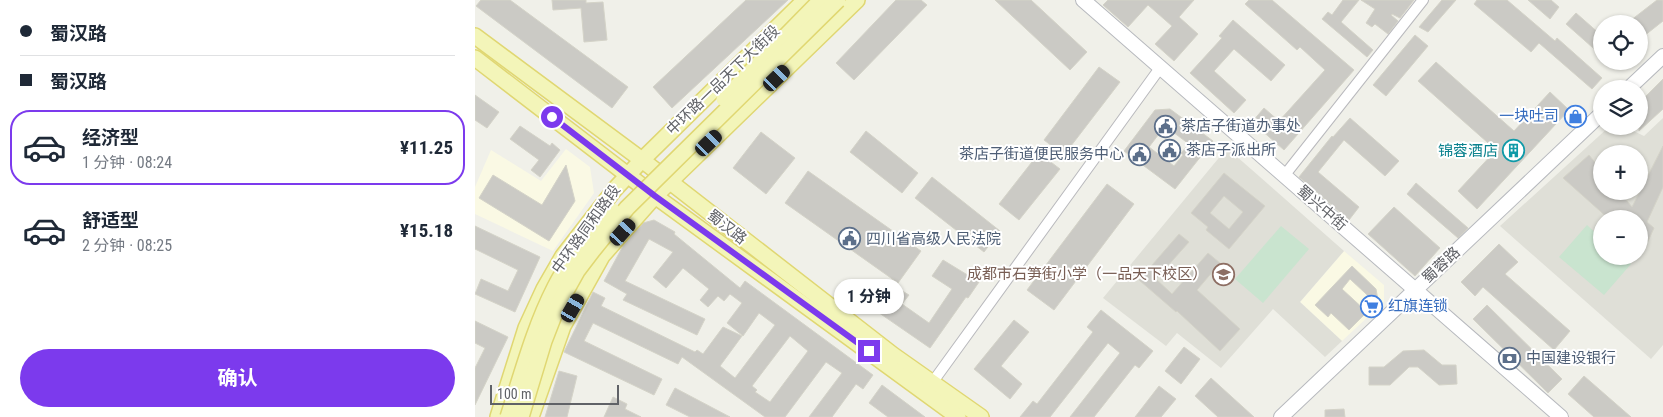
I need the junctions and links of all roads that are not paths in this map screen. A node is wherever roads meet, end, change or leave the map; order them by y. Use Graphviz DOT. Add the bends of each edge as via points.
graph roads {
  1 [pos="805,0"];
  2 [pos="821,0"];
  3 [pos="838,0"];
  4 [pos="857,0"];
  5 [pos="1083,0"];
  6 [pos="1423,0"];
  7 [pos="475,36"];
  8 [pos="1663,56"];
  9 [pos="475,58"];
  10 [pos="1160,68"];
  11 [pos="1638,80"];
  12 [pos="1593,122"];
  13 [pos="642,160"];
  14 [pos="627,175"];
  15 [pos="1284,176"];
  16 [pos="669,182"];
  17 [pos="655,196"];
  18 [pos="1415,289"];
  19 [pos="932,383"];
  20 [pos="1285,416"];
  21 [pos="497,417"];
  22 [pos="508,417"];
  23 [pos="521,417"];
  24 [pos="531,417"];
  25 [pos="959,417"];
  26 [pos="981,417"];
  27 [pos="1561,417"];
  1 -- 13 [label="main road, 中环路一品天下大街段"];
  2 -- 22 [label="main road, bridge" via="628,193 586,242 556,286 544,312"];
  3 -- 23 [label="main road, bridge" via="627,208 577,271 558,305 544,341"];
  4 -- 16 [label="main road"];
  5 -- 10 [label="street, 蜀兴中街"];
  6 -- 15 [label="street"];
  7 -- 13 [label="main road, 蜀汉路"];
  8 -- 11 [label="street"];
  9 -- 14 [label="main road, 蜀汉路"];
  10 -- 15 [label="street, 蜀兴中街"];
  10 -- 19 [label="street"];
  12 -- 18 [label="street, 蜀蓉路"];
  13 -- 14 [label="main road, 中环路同和路段"];
  13 -- 16 [label="main road, 蜀汉路"];
  14 -- 17 [label="main road, 蜀汉路"];
  14 -- 21 [label="main road, 中环路同和路段" via="563,256 545,289 526,328"];
  15 -- 18 [label="street, 蜀兴中街"];
  16 -- 17 [label="main road"];
  16 -- 19 [label="main road, 蜀汉路"];
  17 -- 24 [label="main road, 中环路同和路段" via="602,256 563,326"];
  17 -- 25 [label="main road, 蜀汉路"];
  18 -- 20 [label="street, 蜀蓉路"];
  18 -- 27 [label="street, 蜀兴中街"];
  19 -- 26 [label="main road, 蜀汉路"];
}
